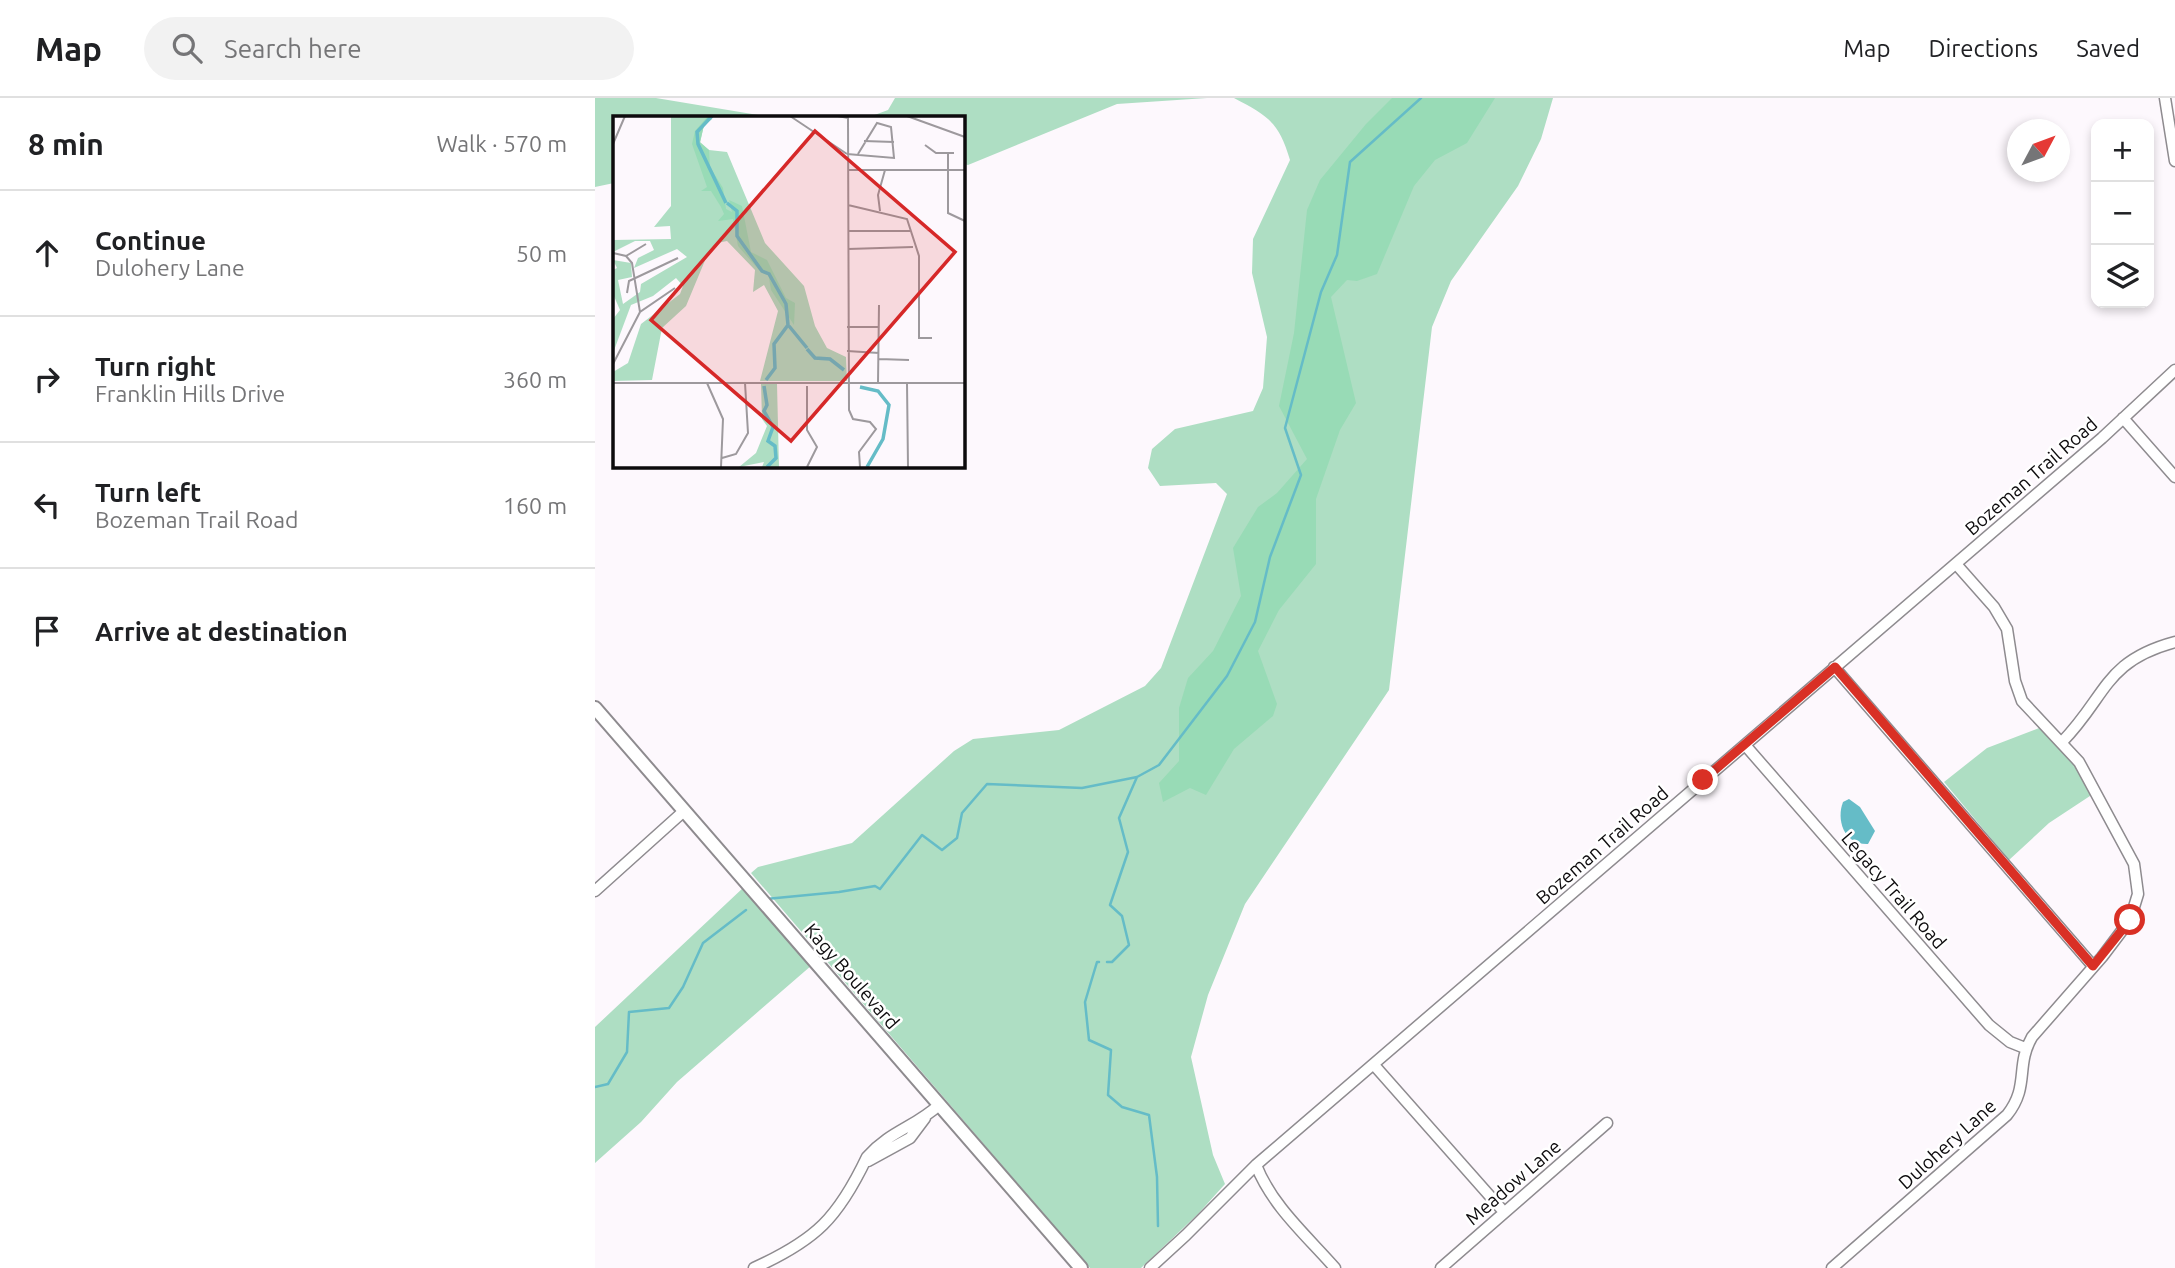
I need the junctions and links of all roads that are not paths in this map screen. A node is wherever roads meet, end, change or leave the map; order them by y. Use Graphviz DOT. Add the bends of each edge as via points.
graph roads {
  1 [pos="2165,98"];
  2 [pos="2175,160"];
  3 [pos="2175,370"];
  4 [pos="2123,418"];
  5 [pos="2175,477"];
  6 [pos="1956,564"];
  7 [pos="2175,642"];
  8 [pos="1835,667"];
  9 [pos="595,708"];
  10 [pos="2062,742"];
  11 [pos="1745,745"];
  12 [pos="684,811"];
  13 [pos="595,891"];
  14 [pos="2093,966"];
  15 [pos="2025,1048"];
  16 [pos="1374,1065"];
  17 [pos="939,1105"];
  18 [pos="1607,1123"];
  19 [pos="1256,1165"];
  20 [pos="1504,1212"];
  21 [pos="754,1268"];
  22 [pos="1081,1268"];
  23 [pos="1150,1268"];
  24 [pos="1335,1268"];
  25 [pos="1441,1268"];
  26 [pos="1832,1268"];
  1 -- 2 [label="street"];
  3 -- 4 [label="street, Bozeman Trail Road"];
  4 -- 5 [label="street"];
  4 -- 6 [label="street, Bozeman Trail Road"];
  6 -- 8 [label="street, Bozeman Trail Road"];
  6 -- 10 [label="street" via="2007,629 2022,701"];
  7 -- 10 [label="street" via="2141,653 2117,671"];
  8 -- 11 [label="street, Bozeman Trail Road"];
  8 -- 14 [label="street"];
  9 -- 12 [label="main road, Kagy Boulevard"];
  10 -- 14 [label="street" via="2091,781 2128,850 2137,878 2137,901 2130,920"];
  11 -- 15 [label="street, Legacy Trail Road" via="1989,1025"];
  11 -- 16 [label="street, Bozeman Trail Road"];
  12 -- 13 [label="street"];
  12 -- 17 [label="main road, Kagy Boulevard"];
  14 -- 15 [label="street"];
  15 -- 26 [label="street, Dulohery Lane" via="2021,1089 2007,1115"];
  16 -- 19 [label="street, Bozeman Trail Road"];
  16 -- 20 [label="street"];
  17 -- 21 [label="street" via="909,1138 863,1166 818,1232"];
  17 -- 22 [label="main road, Kagy Boulevard"];
  18 -- 20 [label="street, Meadow Lane"];
  19 -- 23 [label="street, Bozeman Trail Road"];
  19 -- 24 [label="street" via="1275,1199"];
  20 -- 25 [label="street, Meadow Lane"];
}
